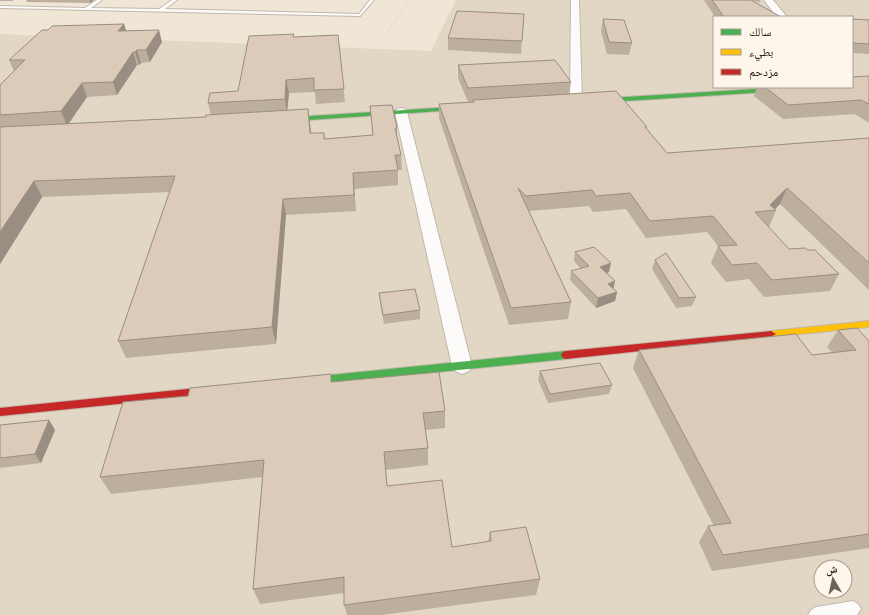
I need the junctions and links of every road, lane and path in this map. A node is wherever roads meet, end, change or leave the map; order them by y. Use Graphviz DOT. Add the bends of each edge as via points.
graph roads {
  1 [pos="100,0"];
  2 [pos="175,0"];
  3 [pos="372,0"];
  4 [pos="575,0"];
  5 [pos="768,0"];
  6 [pos="0,7"];
  7 [pos="86,9"];
  8 [pos="161,10"];
  9 [pos="781,16"];
  10 [pos="799,88"];
  11 [pos="572,102"];
  12 [pos="480,108"];
  13 [pos="400,112"];
  14 [pos="274,120"];
  15 [pos="869,324"];
  16 [pos="462,366"];
  17 [pos="290,383"];
  18 [pos="227,389"];
  19 [pos="0,412"];
  20 [pos="853,609"];
  21 [pos="816,615"];
  1 -- 7 [label="lane"];
  2 -- 8 [label="lane"];
  3 -- 8 [label="lane" via="360,15"];
  4 -- 11 [label="street"];
  5 -- 9 [label="street"];
  6 -- 7 [label="lane"];
  7 -- 8 [label="lane"];
  10 -- 11 [label="street"];
  12 -- 13 [label="street"];
  13 -- 14 [label="street"];
  13 -- 16 [label="street"];
  15 -- 16 [label="street"];
  16 -- 17 [label="street"];
  18 -- 19 [label="street"];
  20 -- 21 [label="lane"];
}
